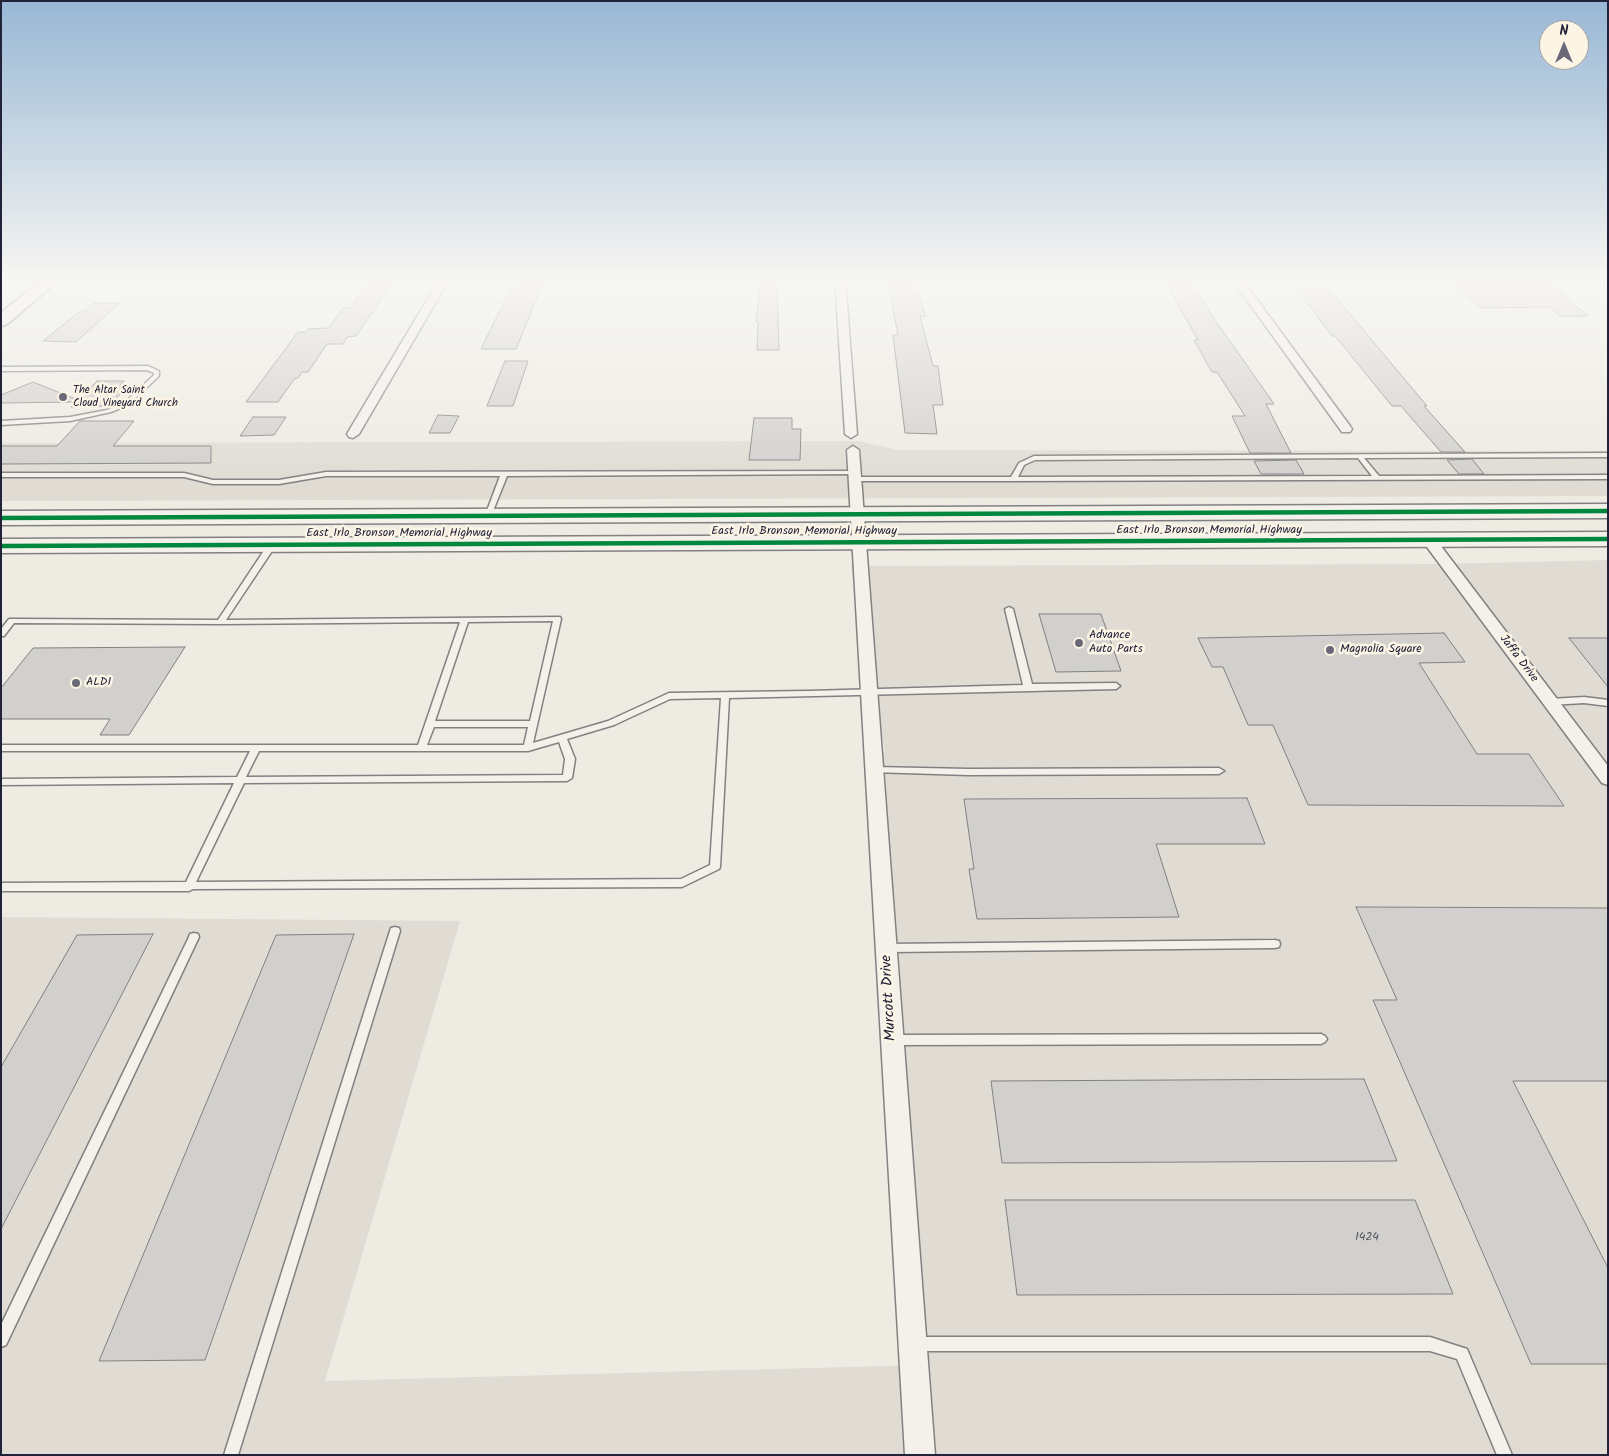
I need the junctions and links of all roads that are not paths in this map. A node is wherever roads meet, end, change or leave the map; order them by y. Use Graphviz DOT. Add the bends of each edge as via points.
graph roads {
  1 [pos="405,346"];
  2 [pos="845,346"];
  3 [pos="1285,346"];
  4 [pos="1,370"];
  5 [pos="1,422"];
  6 [pos="1346,429"];
  7 [pos="353,434"];
  8 [pos="851,434"];
  9 [pos="852,450"];
  10 [pos="1608,455"];
  11 [pos="1360,457"];
  12 [pos="1,475"];
  13 [pos="504,475"];
  14 [pos="854,476"];
  15 [pos="1608,477"];
  16 [pos="1377,478"];
  17 [pos="1012,479"];
  18 [pos="1608,511"];
  19 [pos="857,514"];
  20 [pos="488,516"];
  21 [pos="1,518"];
  22 [pos="1608,520"];
  23 [pos="1608,528"];
  24 [pos="1562,539"];
  25 [pos="1608,539"];
  26 [pos="1429,540"];
  27 [pos="859,542"];
  28 [pos="272,545"];
  29 [pos="1,546"];
  30 [pos="1009,609"];
  31 [pos="465,620"];
  32 [pos="220,622"];
  33 [pos="1,634"];
  34 [pos="1116,686"];
  35 [pos="1028,687"];
  36 [pos="870,692"];
  37 [pos="725,695"];
  38 [pos="1550,702"];
  39 [pos="1608,703"];
  40 [pos="430,724"];
  41 [pos="533,724"];
  42 [pos="562,738"];
  43 [pos="1,748"];
  44 [pos="256,748"];
  45 [pos="422,748"];
  46 [pos="528,748"];
  47 [pos="875,770"];
  48 [pos="1219,772"];
  49 [pos="1608,779"];
  50 [pos="241,781"];
  51 [pos="1,782"];
  52 [pos="189,887"];
  53 [pos="1,888"];
  54 [pos="395,930"];
  55 [pos="194,937"];
  56 [pos="1275,944"];
  57 [pos="887,948"];
  58 [pos="1321,1039"];
  59 [pos="892,1040"];
  60 [pos="1,1340"];
  61 [pos="913,1344"];
  62 [pos="232,1455"];
  63 [pos="920,1455"];
  64 [pos="1505,1455"];
  1 -- 7 [label="street"];
  2 -- 8 [label="street"];
  3 -- 6 [label="street"];
  4 -- 5 [label="lane" via="136,368 158,372 126,404 109,411 70,419"];
  9 -- 14 [label="street, Murcott Drive"];
  10 -- 11 [label="lane"];
  11 -- 16 [label="lane"];
  11 -- 17 [label="lane" via="1034,458 1021,464"];
  12 -- 13 [label="lane" via="184,475 213,482 278,482 326,474"];
  13 -- 14 [label="lane"];
  13 -- 20 [label="lane"];
  14 -- 17 [label="lane"];
  14 -- 19 [label="street, Murcott Drive"];
  15 -- 16 [label="lane"];
  16 -- 17 [label="lane"];
  18 -- 19 [label="highway, East Irlo Bronson Memorial Highway"];
  19 -- 20 [label="highway, East Irlo Bronson Memorial Highway"];
  19 -- 27 [label="street, Murcott Drive"];
  20 -- 21 [label="highway, East Irlo Bronson Memorial Highway"];
  22 -- 26 [label="highway" via="1464,520 1444,527"];
  23 -- 24 [label="highway" via="1575,528"];
  24 -- 25 [label="highway, East Irlo Bronson Memorial Highway"];
  24 -- 26 [label="highway, East Irlo Bronson Memorial Highway"];
  26 -- 27 [label="highway, East Irlo Bronson Memorial Highway"];
  26 -- 38 [label="street, Jaffa Drive"];
  27 -- 28 [label="highway, East Irlo Bronson Memorial Highway"];
  27 -- 36 [label="street, Murcott Drive"];
  28 -- 29 [label="highway, East Irlo Bronson Memorial Highway"];
  28 -- 32 [label="lane"];
  30 -- 35 [label="lane"];
  31 -- 32 [label="lane"];
  31 -- 40 [label="lane"];
  31 -- 41 [label="lane" via="557,619"];
  32 -- 33 [label="lane" via="12,621"];
  34 -- 35 [label="lane"];
  35 -- 36 [label="lane"];
  36 -- 37 [label="lane"];
  36 -- 47 [label="street, Murcott Drive"];
  37 -- 42 [label="lane" via="669,696 611,723"];
  37 -- 52 [label="lane" via="715,867 682,883"];
  38 -- 39 [label="lane" via="1584,700"];
  38 -- 49 [label="street, Jaffa Drive"];
  40 -- 41 [label="lane"];
  40 -- 45 [label="lane"];
  41 -- 46 [label="lane"];
  42 -- 46 [label="lane"];
  42 -- 50 [label="lane" via="570,759 568,778"];
  43 -- 44 [label="lane"];
  44 -- 45 [label="lane"];
  44 -- 50 [label="lane"];
  45 -- 46 [label="lane"];
  47 -- 48 [label="lane"];
  47 -- 57 [label="street, Murcott Drive"];
  50 -- 51 [label="lane"];
  50 -- 52 [label="lane"];
  52 -- 53 [label="lane"];
  54 -- 62 [label="lane"];
  55 -- 60 [label="lane"];
  56 -- 57 [label="lane"];
  57 -- 59 [label="street, Murcott Drive"];
  58 -- 59 [label="lane"];
  59 -- 61 [label="street, Murcott Drive"];
  61 -- 63 [label="street, Murcott Drive"];
  61 -- 64 [label="lane" via="1430,1344 1462,1354"];
}
